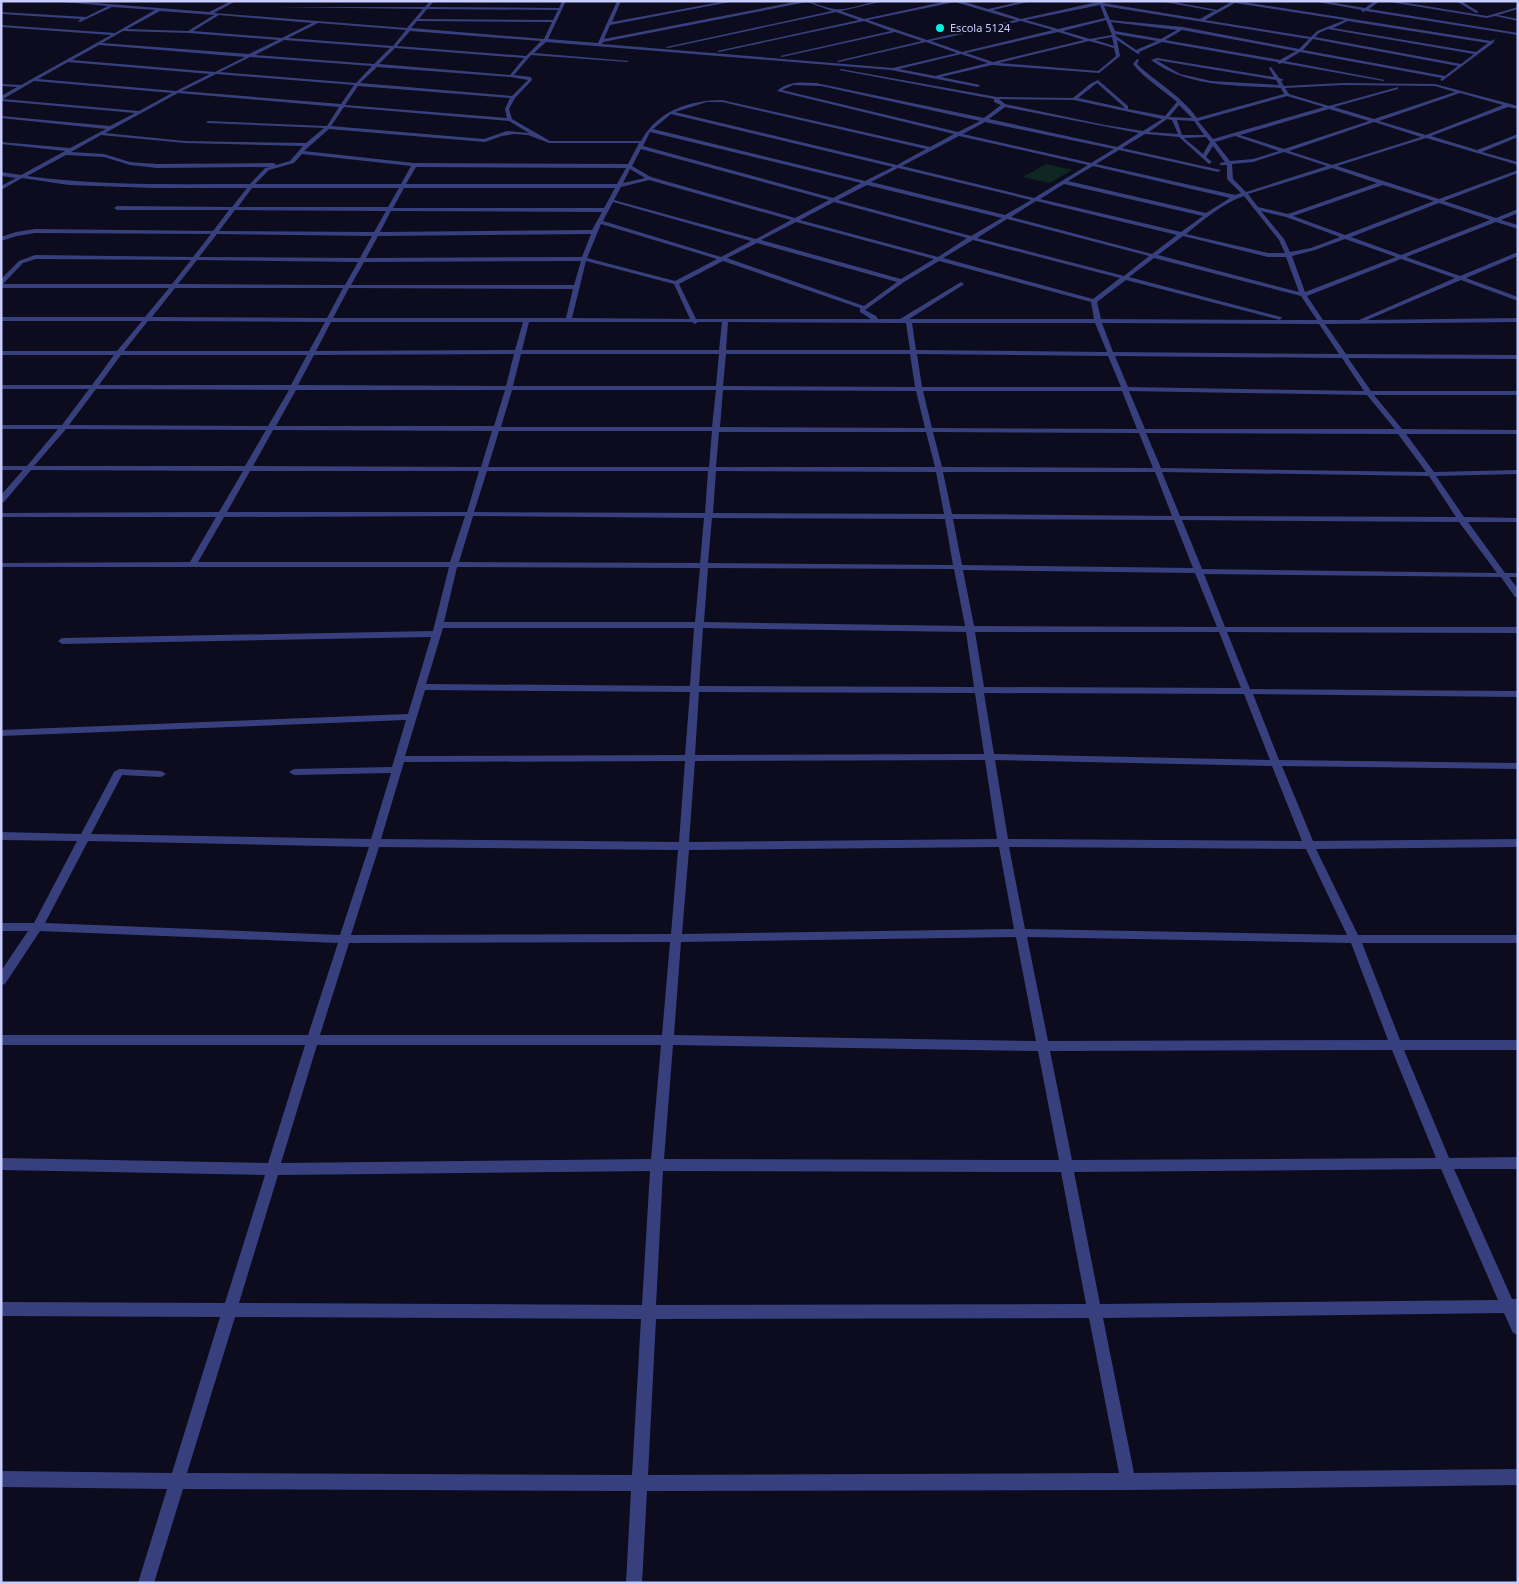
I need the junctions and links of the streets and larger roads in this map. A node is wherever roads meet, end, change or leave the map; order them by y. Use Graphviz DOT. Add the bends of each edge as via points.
graph roads {
  1 [pos="54,1"];
  2 [pos="234,1"];
  3 [pos="288,1"];
  4 [pos="432,1"];
  5 [pos="564,1"];
  6 [pos="619,1"];
  7 [pos="733,1"];
  8 [pos="807,1"];
  9 [pos="882,1"];
  10 [pos="955,1"];
  11 [pos="1030,1"];
  12 [pos="1161,1"];
  13 [pos="1229,1"];
  14 [pos="1314,1"];
  15 [pos="1378,1"];
  16 [pos="1386,1"];
  17 [pos="1458,1"];
  18 [pos="1235,2"];
  19 [pos="1100,3"];
  20 [pos="154,5"];
  21 [pos="112,6"];
  22 [pos="277,7"];
  23 [pos="1518,8"];
  24 [pos="147,9"];
  25 [pos="426,9"];
  26 [pos="560,9"];
  27 [pos="159,10"];
  28 [pos="271,10"];
  29 [pos="988,10"];
  30 [pos="1364,10"];
  31 [pos="835,11"];
  32 [pos="1218,11"];
  33 [pos="1,13"];
  34 [pos="209,13"];
  35 [pos="219,14"];
  36 [pos="265,14"];
  37 [pos="1494,15"];
  38 [pos="259,17"];
  39 [pos="1487,17"];
  40 [pos="86,18"];
  41 [pos="416,20"];
  42 [pos="866,20"];
  43 [pos="1020,20"];
  44 [pos="1107,20"];
  45 [pos="1201,20"];
  46 [pos="1347,20"];
  47 [pos="1518,20"];
  48 [pos="318,21"];
  49 [pos="554,21"];
  50 [pos="1494,22"];
  51 [pos="75,24"];
  52 [pos="609,24"];
  53 [pos="1,26"];
  54 [pos="70,26"];
  55 [pos="1500,26"];
  56 [pos="410,28"];
  57 [pos="1326,28"];
  58 [pos="1182,29"];
  59 [pos="1518,29"];
  60 [pos="64,30"];
  61 [pos="123,30"];
  62 [pos="896,30"];
  63 [pos="1054,30"];
  64 [pos="1507,31"];
  65 [pos="189,32"];
  66 [pos="116,34"];
  67 [pos="1113,34"];
  68 [pos="1518,34"];
  69 [pos="1438,35"];
  70 [pos="283,38"];
  71 [pos="1312,38"];
  72 [pos="546,39"];
  73 [pos="927,40"];
  74 [pos="1088,40"];
  75 [pos="1161,41"];
  76 [pos="600,42"];
  77 [pos="1492,42"];
  78 [pos="100,44"];
  79 [pos="1424,44"];
  80 [pos="1114,46"];
  81 [pos="393,48"];
  82 [pos="658,49"];
  83 [pos="1300,50"];
  84 [pos="961,52"];
  85 [pos="708,53"];
  86 [pos="1146,53"];
  87 [pos="1478,53"];
  88 [pos="1137,54"];
  89 [pos="529,55"];
  90 [pos="246,56"];
  91 [pos="1408,56"];
  92 [pos="1155,58"];
  93 [pos="771,59"];
  94 [pos="1402,60"];
  95 [pos="68,61"];
  96 [pos="627,62"];
  97 [pos="1281,62"];
  98 [pos="830,63"];
  99 [pos="994,64"];
  100 [pos="1397,64"];
  101 [pos="1461,65"];
  102 [pos="375,66"];
  103 [pos="980,67"];
  104 [pos="1271,68"];
  105 [pos="1391,68"];
  106 [pos="892,69"];
  107 [pos="1099,72"];
  108 [pos="1244,72"];
  109 [pos="213,74"];
  110 [pos="511,76"];
  111 [pos="875,76"];
  112 [pos="1446,77"];
  113 [pos="934,78"];
  114 [pos="1279,79"];
  115 [pos="1376,79"];
  116 [pos="35,80"];
  117 [pos="978,81"];
  118 [pos="1098,81"];
  119 [pos="357,84"];
  120 [pos="1343,84"];
  121 [pos="1,85"];
  122 [pos="1406,85"];
  123 [pos="1435,85"];
  124 [pos="22,86"];
  125 [pos="1284,87"];
  126 [pos="177,92"];
  127 [pos="1460,92"];
  128 [pos="1082,94"];
  129 [pos="978,95"];
  130 [pos="1287,95"];
  131 [pos="513,97"];
  132 [pos="997,98"];
  133 [pos="1,99"];
  134 [pos="1074,99"];
  135 [pos="1179,102"];
  136 [pos="1004,105"];
  137 [pos="1508,105"];
  138 [pos="341,106"];
  139 [pos="1329,107"];
  140 [pos="1518,108"];
  141 [pos="507,109"];
  142 [pos="1126,109"];
  143 [pos="139,112"];
  144 [pos="670,112"];
  145 [pos="1,117"];
  146 [pos="489,118"];
  147 [pos="1166,118"];
  148 [pos="1174,119"];
  149 [pos="510,120"];
  150 [pos="985,120"];
  151 [pos="1195,120"];
  152 [pos="208,122"];
  153 [pos="1374,122"];
  154 [pos="328,126"];
  155 [pos="111,128"];
  156 [pos="649,130"];
  157 [pos="100,134"];
  158 [pos="958,134"];
  159 [pos="1142,134"];
  160 [pos="1236,134"];
  161 [pos="1518,135"];
  162 [pos="1424,137"];
  163 [pos="1181,138"];
  164 [pos="1211,139"];
  165 [pos="544,140"];
  166 [pos="486,141"];
  167 [pos="1,143"];
  168 [pos="641,144"];
  169 [pos="307,145"];
  170 [pos="929,148"];
  171 [pos="1116,149"];
  172 [pos="68,151"];
  173 [pos="1284,151"];
  174 [pos="301,152"];
  175 [pos="1476,152"];
  176 [pos="1204,157"];
  177 [pos="1092,164"];
  178 [pos="1229,164"];
  179 [pos="1518,164"];
  180 [pos="277,165"];
  181 [pos="414,165"];
  182 [pos="1212,165"];
  183 [pos="629,166"];
  184 [pos="899,166"];
  185 [pos="1332,167"];
  186 [pos="1218,170"];
  187 [pos="1518,171"];
  188 [pos="1,174"];
  189 [pos="23,176"];
  190 [pos="649,178"];
  191 [pos="1230,179"];
  192 [pos="867,182"];
  193 [pos="1064,182"];
  194 [pos="1382,183"];
  195 [pos="619,186"];
  196 [pos="250,187"];
  197 [pos="402,187"];
  198 [pos="1,188"];
  199 [pos="1246,195"];
  200 [pos="1234,197"];
  201 [pos="1035,199"];
  202 [pos="610,200"];
  203 [pos="831,201"];
  204 [pos="1436,201"];
  205 [pos="117,208"];
  206 [pos="234,208"];
  207 [pos="1256,208"];
  208 [pos="390,210"];
  209 [pos="604,210"];
  210 [pos="1518,212"];
  211 [pos="1207,215"];
  212 [pos="1288,216"];
  213 [pos="1006,217"];
  214 [pos="796,220"];
  215 [pos="1496,220"];
  216 [pos="599,222"];
  217 [pos="1518,227"];
  218 [pos="594,232"];
  219 [pos="214,233"];
  220 [pos="376,234"];
  221 [pos="1181,235"];
  222 [pos="1345,236"];
  223 [pos="972,238"];
  224 [pos="1,239"];
  225 [pos="756,241"];
  226 [pos="1518,254"];
  227 [pos="1153,255"];
  228 [pos="1287,255"];
  229 [pos="1402,257"];
  230 [pos="196,258"];
  231 [pos="584,259"];
  232 [pos="723,259"];
  233 [pos="939,259"];
  234 [pos="362,260"];
  235 [pos="1124,277"];
  236 [pos="1461,279"];
  237 [pos="902,281"];
  238 [pos="676,283"];
  239 [pos="1,284"];
  240 [pos="961,284"];
  241 [pos="174,286"];
  242 [pos="348,286"];
  243 [pos="577,287"];
  244 [pos="1303,295"];
  245 [pos="1518,299"];
  246 [pos="1094,301"];
  247 [pos="865,308"];
  248 [pos="1518,312"];
  249 [pos="1,319"];
  250 [pos="146,320"];
  251 [pos="1498,320"];
  252 [pos="1518,320"];
  253 [pos="328,321"];
  254 [pos="526,321"];
  255 [pos="568,322"];
  256 [pos="696,322"];
  257 [pos="725,322"];
  258 [pos="875,322"];
  259 [pos="905,322"];
  260 [pos="1098,322"];
  261 [pos="1296,322"];
  262 [pos="1321,322"];
  263 [pos="1357,322"];
  264 [pos="517,352"];
  265 [pos="913,352"];
  266 [pos="1,353"];
  267 [pos="119,353"];
  268 [pos="311,353"];
  269 [pos="721,353"];
  270 [pos="1110,353"];
  271 [pos="1343,356"];
  272 [pos="1518,357"];
  273 [pos="95,386"];
  274 [pos="1,387"];
  275 [pos="293,389"];
  276 [pos="508,389"];
  277 [pos="720,389"];
  278 [pos="919,389"];
  279 [pos="1125,389"];
  280 [pos="1518,393"];
  281 [pos="1369,394"];
  282 [pos="1,427"];
  283 [pos="64,427"];
  284 [pos="271,427"];
  285 [pos="496,429"];
  286 [pos="930,429"];
  287 [pos="716,430"];
  288 [pos="1141,430"];
  289 [pos="1518,432"];
  290 [pos="1401,433"];
  291 [pos="1,468"];
  292 [pos="28,468"];
  293 [pos="484,468"];
  294 [pos="247,469"];
  295 [pos="712,470"];
  296 [pos="939,470"];
  297 [pos="1158,470"];
  298 [pos="1518,472"];
  299 [pos="1429,474"];
  300 [pos="1,500"];
  301 [pos="222,514"];
  302 [pos="471,514"];
  303 [pos="1,515"];
  304 [pos="708,517"];
  305 [pos="949,517"];
  306 [pos="1176,518"];
  307 [pos="1462,520"];
  308 [pos="1518,520"];
  309 [pos="193,564"];
  310 [pos="454,564"];
  311 [pos="1,565"];
  312 [pos="704,566"];
  313 [pos="958,567"];
  314 [pos="1198,572"];
  315 [pos="1518,574"];
  316 [pos="1502,575"];
  317 [pos="1518,595"];
  318 [pos="698,625"];
  319 [pos="1223,628"];
  320 [pos="437,629"];
  321 [pos="970,629"];
  322 [pos="1518,630"];
  323 [pos="62,641"];
  324 [pos="421,687"];
  325 [pos="694,690"];
  326 [pos="979,690"];
  327 [pos="1246,690"];
  328 [pos="1518,694"];
  329 [pos="412,717"];
  330 [pos="1,733"];
  331 [pos="989,757"];
  332 [pos="690,759"];
  333 [pos="1275,763"];
  334 [pos="397,764"];
  335 [pos="1518,766"];
  336 [pos="294,772"];
  337 [pos="161,774"];
  338 [pos="1,836"];
  339 [pos="85,838"];
  340 [pos="375,843"];
  341 [pos="1003,843"];
  342 [pos="1518,843"];
  343 [pos="1309,845"];
  344 [pos="684,846"];
  345 [pos="1,927"];
  346 [pos="37,927"];
  347 [pos="1021,933"];
  348 [pos="675,938"];
  349 [pos="346,939"];
  350 [pos="1355,939"];
  351 [pos="1518,939"];
  352 [pos="1,981"];
  353 [pos="1,1040"];
  354 [pos="667,1040"];
  355 [pos="312,1041"];
  356 [pos="1396,1045"];
  357 [pos="1518,1045"];
  358 [pos="1042,1046"];
  359 [pos="1444,1163"];
  360 [pos="1518,1163"];
  361 [pos="1,1164"];
  362 [pos="657,1165"];
  363 [pos="1068,1166"];
  364 [pos="274,1169"];
  365 [pos="1513,1306"];
  366 [pos="1,1309"];
  367 [pos="229,1310"];
  368 [pos="1096,1311"];
  369 [pos="650,1312"];
  370 [pos="1518,1328"];
  371 [pos="1518,1477"];
  372 [pos="1,1479"];
  373 [pos="176,1482"];
  374 [pos="1128,1482"];
  375 [pos="641,1483"];
  376 [pos="146,1583"];
  377 [pos="634,1583"];
  1 -- 21 [label="street"];
  2 -- 34 [label="street"];
  3 -- 22 [label="street"];
  4 -- 25 [label="street"];
  5 -- 26 [label="street"];
  6 -- 52 [label="street"];
  7 -- 52 [label="street"];
  8 -- 31 [label="street"];
  8 -- 76 [label="street"];
  9 -- 31 [label="street"];
  10 -- 29 [label="street"];
  10 -- 42 [label="street"];
  11 -- 29 [label="street"];
  12 -- 32 [label="street"];
  13 -- 18 [label="street"];
  14 -- 30 [label="street"];
  15 -- 30 [label="street"];
  16 -- 39 [label="street"];
  17 -- 39 [label="street"];
  18 -- 32 [label="street"];
  18 -- 46 [label="street"];
  19 -- 43 [label="street"];
  19 -- 44 [label="street"];
  19 -- 45 [label="street"];
  20 -- 24 [label="street"];
  21 -- 24 [label="street"];
  21 -- 40 [label="street"];
  22 -- 25 [label="street"];
  22 -- 28 [label="street"];
  23 -- 37 [label="street"];
  24 -- 27 [label="street"];
  25 -- 26 [label="street"];
  25 -- 41 [label="street"];
  26 -- 49 [label="street"];
  27 -- 34 [label="street"];
  27 -- 61 [label="street"];
  29 -- 43 [label="street"];
  30 -- 46 [label="street"];
  30 -- 64 [label="street"];
  31 -- 42 [label="street"];
  31 -- 82 [label="street"];
  32 -- 45 [label="street"];
  33 -- 40 [label="street"];
  34 -- 35 [label="street"];
  35 -- 38 [label="street"];
  35 -- 65 [label="street"];
  36 -- 38 [label="street"];
  37 -- 39 [label="street"];
  37 -- 47 [label="street"];
  38 -- 48 [label="street"];
  39 -- 50 [label="street"];
  40 -- 51 [label="street"];
  41 -- 49 [label="street"];
  41 -- 56 [label="street"];
  42 -- 62 [label="street"];
  42 -- 85 [label="street"];
  43 -- 63 [label="street"];
  43 -- 73 [label="street"];
  44 -- 58 [label="street"];
  44 -- 63 [label="street"];
  44 -- 67 [label="street"];
  45 -- 58 [label="street"];
  45 -- 71 [label="street"];
  46 -- 57 [label="street"];
  46 -- 69 [label="street"];
  48 -- 56 [label="street"];
  48 -- 70 [label="street"];
  49 -- 72 [label="street"];
  52 -- 76 [label="street"];
  53 -- 60 [label="street"];
  54 -- 60 [label="street"];
  55 -- 64 [label="street"];
  56 -- 72 [label="street"];
  56 -- 81 [label="street"];
  57 -- 71 [label="street"];
  57 -- 79 [label="street"];
  58 -- 75 [label="street"];
  58 -- 83 [label="street"];
  59 -- 64 [label="street"];
  60 -- 66 [label="street"];
  61 -- 65 [label="street"];
  61 -- 66 [label="street"];
  62 -- 73 [label="street"];
  62 -- 93 [label="street"];
  63 -- 74 [label="street"];
  63 -- 84 [label="street"];
  64 -- 68 [label="street"];
  64 -- 77 [label="street"];
  65 -- 70 [label="street"];
  66 -- 78 [label="street"];
  67 -- 74 [label="street"];
  67 -- 75 [label="street"];
  67 -- 80 [label="street"];
  67 -- 88 [label="street"];
  69 -- 77 [label="street"];
  69 -- 79 [label="street"];
  70 -- 81 [label="street"];
  70 -- 90 [label="street"];
  71 -- 83 [label="street"];
  71 -- 91 [label="street"];
  72 -- 76 [label="street"];
  72 -- 89 [label="street"];
  73 -- 84 [label="street"];
  73 -- 98 [label="street"];
  74 -- 80 [label="street"];
  74 -- 99 [label="street"];
  75 -- 88 [label="street"];
  75 -- 97 [label="street"];
  76 -- 82 [label="street"];
  77 -- 87 [label="street"];
  78 -- 90 [label="street"];
  78 -- 95 [label="street"];
  79 -- 87 [label="street"];
  79 -- 91 [label="street"];
  80 -- 107 [label="street" via="1118,56"];
  81 -- 89 [label="street"];
  81 -- 102 [label="street"];
  82 -- 85 [label="street"];
  83 -- 97 [label="street"];
  83 -- 105 [label="street"];
  84 -- 99 [label="street"];
  84 -- 106 [label="street"];
  85 -- 93 [label="street"];
  86 -- 88 [label="street"];
  87 -- 101 [label="street"];
  88 -- 92 [label="street"];
  88 -- 135 [label="street" via="1137,68"];
  89 -- 96 [label="street"];
  89 -- 110 [label="street"];
  90 -- 102 [label="street"];
  90 -- 109 [label="street"];
  91 -- 94 [label="street"];
  91 -- 101 [label="street"];
  92 -- 108 [label="street"];
  92 -- 125 [label="street" via="1180,75 1198,80"];
  93 -- 98 [label="street"];
  95 -- 109 [label="street"];
  95 -- 116 [label="street"];
  97 -- 104 [label="street"];
  97 -- 115 [label="street"];
  98 -- 106 [label="street"];
  98 -- 111 [label="street" via="824,66"];
  99 -- 103 [label="street"];
  99 -- 107 [label="street"];
  100 -- 105 [label="street"];
  101 -- 112 [label="street"];
  102 -- 110 [label="street"];
  102 -- 119 [label="street"];
  103 -- 113 [label="street"];
  103 -- 117 [label="street"];
  104 -- 108 [label="street"];
  104 -- 114 [label="street"];
  105 -- 112 [label="street"];
  105 -- 115 [label="street"];
  106 -- 111 [label="street"];
  106 -- 113 [label="street"];
  107 -- 118 [label="street"];
  108 -- 114 [label="street"];
  109 -- 119 [label="street"];
  109 -- 126 [label="street"];
  110 -- 131 [label="street" via="530,80"];
  111 -- 129 [label="street"];
  112 -- 123 [label="street"];
  113 -- 117 [label="street"];
  114 -- 120 [label="street"];
  114 -- 125 [label="street"];
  115 -- 122 [label="street"];
  116 -- 124 [label="street"];
  116 -- 126 [label="street"];
  117 -- 129 [label="street"];
  118 -- 128 [label="street"];
  118 -- 142 [label="street"];
  119 -- 131 [label="street"];
  119 -- 138 [label="street"];
  120 -- 122 [label="street"];
  120 -- 125 [label="street"];
  121 -- 124 [label="street"];
  122 -- 123 [label="street"];
  122 -- 139 [label="street"];
  123 -- 127 [label="street"];
  124 -- 133 [label="street"];
  125 -- 130 [label="street"];
  126 -- 138 [label="street"];
  126 -- 143 [label="street"];
  127 -- 137 [label="street"];
  127 -- 153 [label="street"];
  128 -- 134 [label="street"];
  128 -- 142 [label="street"];
  129 -- 132 [label="street"];
  130 -- 139 [label="street"];
  130 -- 151 [label="street"];
  131 -- 141 [label="street"];
  132 -- 134 [label="street"];
  132 -- 136 [label="street" via="996,101"];
  133 -- 143 [label="street"];
  134 -- 142 [label="street"];
  135 -- 147 [label="street"];
  135 -- 151 [label="street"];
  136 -- 150 [label="street"];
  136 -- 159 [label="street"];
  137 -- 140 [label="street"];
  137 -- 162 [label="street"];
  138 -- 146 [label="street"];
  138 -- 154 [label="street"];
  139 -- 153 [label="street"];
  139 -- 160 [label="street"];
  141 -- 146 [label="street"];
  141 -- 149 [label="street"];
  142 -- 147 [label="street"];
  143 -- 155 [label="street"];
  144 -- 156 [label="street"];
  144 -- 170 [label="street" via="707,101 722,101"];
  144 -- 184 [label="street"];
  145 -- 155 [label="street"];
  146 -- 149 [label="street"];
  147 -- 148 [label="street"];
  147 -- 159 [label="street"];
  148 -- 151 [label="street"];
  148 -- 163 [label="street"];
  149 -- 165 [label="street"];
  149 -- 166 [label="street"];
  150 -- 158 [label="street"];
  150 -- 158 [label="street" via="821,85 800,83 779,90"];
  150 -- 171 [label="street"];
  151 -- 164 [label="street"];
  152 -- 154 [label="street"];
  153 -- 162 [label="street"];
  153 -- 173 [label="street"];
  154 -- 166 [label="street"];
  154 -- 169 [label="street"];
  155 -- 157 [label="street"];
  156 -- 168 [label="street"];
  156 -- 192 [label="street"];
  157 -- 169 [label="street" via="185,142"];
  157 -- 172 [label="street"];
  158 -- 170 [label="street"];
  158 -- 177 [label="street"];
  159 -- 163 [label="street"];
  159 -- 171 [label="street"];
  160 -- 164 [label="street"];
  160 -- 173 [label="street"];
  161 -- 175 [label="street"];
  162 -- 175 [label="street"];
  162 -- 185 [label="street"];
  163 -- 164 [label="street"];
  163 -- 176 [label="street"];
  164 -- 176 [label="street"];
  164 -- 178 [label="street"];
  165 -- 166 [label="street" via="532,134 514,132 497,134"];
  165 -- 168 [label="street"];
  167 -- 172 [label="street"];
  168 -- 183 [label="street"];
  168 -- 203 [label="street"];
  169 -- 174 [label="street"];
  170 -- 184 [label="street"];
  171 -- 177 [label="street"];
  171 -- 186 [label="street"];
  172 -- 180 [label="street" via="157,166"];
  172 -- 189 [label="street"];
  173 -- 178 [label="street"];
  173 -- 185 [label="street"];
  174 -- 180 [label="street" via="292,162"];
  174 -- 181 [label="street"];
  175 -- 179 [label="street"];
  176 -- 182 [label="street"];
  177 -- 193 [label="street"];
  177 -- 200 [label="street"];
  178 -- 182 [label="street"];
  178 -- 191 [label="street"];
  180 -- 196 [label="street" via="267,169"];
  181 -- 183 [label="street"];
  181 -- 197 [label="street"];
  182 -- 186 [label="street"];
  183 -- 190 [label="street"];
  183 -- 195 [label="street"];
  184 -- 192 [label="street"];
  184 -- 201 [label="street"];
  185 -- 194 [label="street"];
  185 -- 199 [label="street"];
  186 -- 191 [label="street"];
  187 -- 204 [label="street"];
  188 -- 189 [label="street"];
  189 -- 196 [label="street" via="69,183"];
  189 -- 198 [label="street"];
  190 -- 195 [label="street"];
  190 -- 214 [label="street"];
  191 -- 199 [label="street"];
  192 -- 203 [label="street"];
  192 -- 213 [label="street"];
  193 -- 201 [label="street"];
  193 -- 211 [label="street"];
  194 -- 204 [label="street"];
  194 -- 212 [label="street"];
  195 -- 197 [label="street"];
  195 -- 202 [label="street"];
  196 -- 197 [label="street"];
  196 -- 206 [label="street"];
  197 -- 208 [label="street"];
  199 -- 200 [label="street"];
  199 -- 207 [label="street"];
  200 -- 211 [label="street"];
  201 -- 213 [label="street"];
  201 -- 221 [label="street"];
  202 -- 209 [label="street"];
  202 -- 225 [label="street"];
  203 -- 214 [label="street"];
  203 -- 223 [label="street"];
  204 -- 215 [label="street"];
  204 -- 222 [label="street"];
  205 -- 206 [label="street"];
  206 -- 208 [label="street"];
  206 -- 219 [label="street"];
  207 -- 212 [label="street"];
  207 -- 228 [label="street" via="1282,240"];
  208 -- 209 [label="street"];
  208 -- 220 [label="street"];
  209 -- 216 [label="street"];
  210 -- 215 [label="street"];
  211 -- 221 [label="street"];
  212 -- 222 [label="street"];
  213 -- 223 [label="street"];
  213 -- 227 [label="street"];
  214 -- 225 [label="street"];
  214 -- 233 [label="street"];
  215 -- 217 [label="street"];
  215 -- 229 [label="street"];
  216 -- 218 [label="street"];
  216 -- 232 [label="street"];
  218 -- 220 [label="street"];
  218 -- 231 [label="street"];
  219 -- 220 [label="street"];
  219 -- 224 [label="street" via="36,231"];
  219 -- 230 [label="street"];
  220 -- 234 [label="street"];
  221 -- 227 [label="street"];
  221 -- 228 [label="street" via="1252,253"];
  222 -- 228 [label="street"];
  222 -- 229 [label="street"];
  223 -- 233 [label="street"];
  223 -- 235 [label="street"];
  225 -- 232 [label="street"];
  225 -- 237 [label="street"];
  226 -- 236 [label="street"];
  227 -- 235 [label="street"];
  227 -- 244 [label="street"];
  228 -- 244 [label="street"];
  229 -- 236 [label="street"];
  229 -- 244 [label="street"];
  230 -- 234 [label="street"];
  230 -- 239 [label="street" via="36,258 21,262"];
  230 -- 241 [label="street"];
  231 -- 234 [label="street"];
  231 -- 238 [label="street"];
  231 -- 243 [label="street"];
  232 -- 238 [label="street"];
  232 -- 247 [label="street"];
  233 -- 237 [label="street"];
  233 -- 246 [label="street"];
  234 -- 242 [label="street"];
  235 -- 246 [label="street"];
  235 -- 261 [label="street"];
  236 -- 245 [label="street"];
  236 -- 263 [label="street"];
  237 -- 247 [label="street"];
  238 -- 256 [label="street"];
  239 -- 241 [label="street"];
  240 -- 259 [label="street"];
  241 -- 242 [label="street"];
  241 -- 250 [label="street"];
  242 -- 243 [label="street"];
  242 -- 253 [label="street"];
  243 -- 255 [label="street"];
  244 -- 262 [label="street"];
  246 -- 260 [label="street"];
  247 -- 258 [label="street" via="862,311 874,317"];
  248 -- 251 [label="street"];
  249 -- 250 [label="street"];
  250 -- 253 [label="street"];
  250 -- 267 [label="street"];
  251 -- 252 [label="street"];
  251 -- 263 [label="street"];
  253 -- 254 [label="street"];
  253 -- 268 [label="street"];
  254 -- 255 [label="street"];
  254 -- 264 [label="street"];
  255 -- 256 [label="street"];
  256 -- 257 [label="street"];
  257 -- 258 [label="street"];
  257 -- 269 [label="street"];
  258 -- 259 [label="street"];
  259 -- 260 [label="street"];
  259 -- 265 [label="street"];
  260 -- 261 [label="street"];
  260 -- 270 [label="street"];
  261 -- 262 [label="street"];
  262 -- 263 [label="street"];
  262 -- 271 [label="street"];
  264 -- 268 [label="street"];
  264 -- 269 [label="street"];
  264 -- 276 [label="street"];
  265 -- 269 [label="street"];
  265 -- 270 [label="street"];
  265 -- 278 [label="street"];
  266 -- 267 [label="street"];
  267 -- 268 [label="street"];
  267 -- 273 [label="street"];
  268 -- 275 [label="street"];
  269 -- 277 [label="street"];
  270 -- 271 [label="street"];
  270 -- 279 [label="street"];
  271 -- 272 [label="street"];
  271 -- 281 [label="street"];
  273 -- 274 [label="street"];
  273 -- 275 [label="street"];
  273 -- 283 [label="street"];
  275 -- 276 [label="street"];
  275 -- 284 [label="street"];
  276 -- 277 [label="street"];
  276 -- 285 [label="street"];
  277 -- 278 [label="street"];
  277 -- 287 [label="street"];
  278 -- 279 [label="street"];
  278 -- 286 [label="street"];
  279 -- 281 [label="street"];
  279 -- 288 [label="street"];
  280 -- 281 [label="street"];
  281 -- 290 [label="street"];
  282 -- 283 [label="street"];
  283 -- 284 [label="street"];
  283 -- 292 [label="street"];
  284 -- 285 [label="street"];
  284 -- 294 [label="street"];
  285 -- 287 [label="street"];
  285 -- 293 [label="street"];
  286 -- 287 [label="street"];
  286 -- 288 [label="street"];
  286 -- 296 [label="street"];
  287 -- 295 [label="street"];
  288 -- 290 [label="street"];
  288 -- 297 [label="street"];
  289 -- 290 [label="street"];
  290 -- 299 [label="street"];
  291 -- 292 [label="street"];
  292 -- 294 [label="street"];
  292 -- 300 [label="street"];
  293 -- 294 [label="street"];
  293 -- 295 [label="street"];
  293 -- 302 [label="street"];
  294 -- 301 [label="street"];
  295 -- 296 [label="street"];
  295 -- 304 [label="street"];
  296 -- 297 [label="street"];
  296 -- 305 [label="street"];
  297 -- 299 [label="street"];
  297 -- 306 [label="street"];
  298 -- 299 [label="street"];
  299 -- 307 [label="street"];
  301 -- 302 [label="street"];
  301 -- 303 [label="street"];
  301 -- 309 [label="street"];
  302 -- 304 [label="street"];
  302 -- 310 [label="street"];
  304 -- 305 [label="street"];
  304 -- 312 [label="street"];
  305 -- 306 [label="street"];
  305 -- 313 [label="street"];
  306 -- 307 [label="street"];
  306 -- 314 [label="street"];
  307 -- 308 [label="street"];
  307 -- 316 [label="street"];
  309 -- 310 [label="street"];
  309 -- 311 [label="street"];
  310 -- 312 [label="street"];
  310 -- 320 [label="street"];
  312 -- 313 [label="street"];
  312 -- 318 [label="street"];
  313 -- 314 [label="street"];
  313 -- 321 [label="street"];
  314 -- 316 [label="street"];
  314 -- 319 [label="street"];
  315 -- 316 [label="street"];
  316 -- 317 [label="street"];
  318 -- 320 [label="street"];
  318 -- 321 [label="street"];
  318 -- 325 [label="street"];
  319 -- 321 [label="street"];
  319 -- 322 [label="street"];
  319 -- 327 [label="street"];
  320 -- 323 [label="street"];
  320 -- 324 [label="street"];
  321 -- 326 [label="street"];
  324 -- 325 [label="street"];
  324 -- 329 [label="street"];
  325 -- 326 [label="street"];
  325 -- 332 [label="street"];
  326 -- 327 [label="street"];
  326 -- 331 [label="street"];
  327 -- 328 [label="street"];
  327 -- 333 [label="street"];
  329 -- 330 [label="street"];
  329 -- 334 [label="street"];
  331 -- 332 [label="street"];
  331 -- 333 [label="street"];
  331 -- 341 [label="street"];
  332 -- 334 [label="street"];
  332 -- 344 [label="street"];
  333 -- 335 [label="street"];
  333 -- 343 [label="street"];
  334 -- 336 [label="street"];
  334 -- 340 [label="street"];
  337 -- 339 [label="street" via="119,772"];
  338 -- 339 [label="street"];
  339 -- 340 [label="street"];
  339 -- 346 [label="street"];
  340 -- 344 [label="street"];
  340 -- 349 [label="street"];
  341 -- 343 [label="street"];
  341 -- 344 [label="street"];
  341 -- 347 [label="street"];
  342 -- 343 [label="street"];
  343 -- 350 [label="street"];
  344 -- 348 [label="street"];
  345 -- 346 [label="street"];
  346 -- 349 [label="street"];
  346 -- 352 [label="street"];
  347 -- 348 [label="street"];
  347 -- 350 [label="street"];
  347 -- 358 [label="street"];
  348 -- 349 [label="street"];
  348 -- 354 [label="street"];
  349 -- 355 [label="street"];
  350 -- 351 [label="street"];
  350 -- 356 [label="street"];
  353 -- 355 [label="street"];
  354 -- 355 [label="street"];
  354 -- 358 [label="street"];
  354 -- 362 [label="street"];
  355 -- 364 [label="street"];
  356 -- 357 [label="street"];
  356 -- 358 [label="street"];
  356 -- 359 [label="street"];
  358 -- 363 [label="street"];
  359 -- 360 [label="street"];
  359 -- 363 [label="street"];
  359 -- 365 [label="street"];
  361 -- 364 [label="street"];
  362 -- 363 [label="street"];
  362 -- 364 [label="street"];
  362 -- 369 [label="street"];
  363 -- 368 [label="street"];
  364 -- 367 [label="street"];
  365 -- 368 [label="street"];
  365 -- 370 [label="street"];
  366 -- 367 [label="street"];
  367 -- 369 [label="street"];
  367 -- 373 [label="street"];
  368 -- 369 [label="street"];
  368 -- 374 [label="street"];
  369 -- 375 [label="street"];
  371 -- 374 [label="street"];
  372 -- 373 [label="street"];
  373 -- 375 [label="street"];
  373 -- 376 [label="street"];
  374 -- 375 [label="street"];
  375 -- 377 [label="street"];
}
